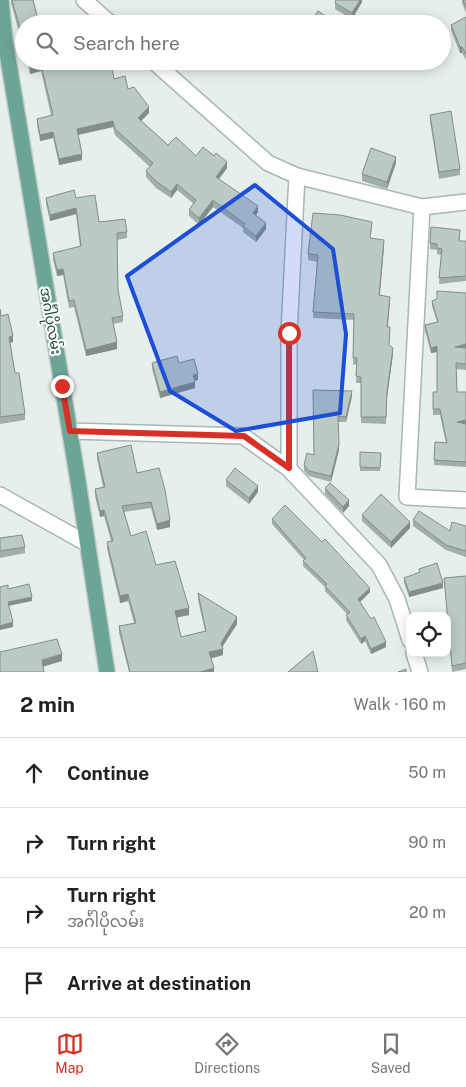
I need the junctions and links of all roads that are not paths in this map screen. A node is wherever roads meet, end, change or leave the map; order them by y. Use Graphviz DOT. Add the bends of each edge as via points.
graph roads {
  1 [pos="1,0"];
  2 [pos="84,0"];
  3 [pos="101,15"];
  4 [pos="163,70"];
  5 [pos="297,176"];
  6 [pos="466,202"];
  7 [pos="422,207"];
  8 [pos="70,431"];
  9 [pos="289,468"];
  10 [pos="0,495"];
  11 [pos="466,500"];
  12 [pos="86,543"];
  13 [pos="406,627"];
  14 [pos="415,657"];
  15 [pos="107,672"];
  16 [pos="420,672"];
  1 -- 8 [label="main road, အင်္ဂါပိုလမ်း"];
  2 -- 3 [label="street"];
  4 -- 5 [label="street" via="268,163"];
  5 -- 7 [label="street"];
  5 -- 9 [label="street" via="289,333"];
  6 -- 7 [label="street"];
  7 -- 11 [label="street" via="407,497"];
  8 -- 9 [label="street" via="244,436"];
  8 -- 12 [label="main road, အင်္ဂါပိုလမ်း"];
  9 -- 13 [label="street" via="379,565 397,599"];
  10 -- 12 [label="street"];
  12 -- 15 [label="main road, အင်္ဂါပိုလမ်း"];
  14 -- 16 [label="street"];
}
